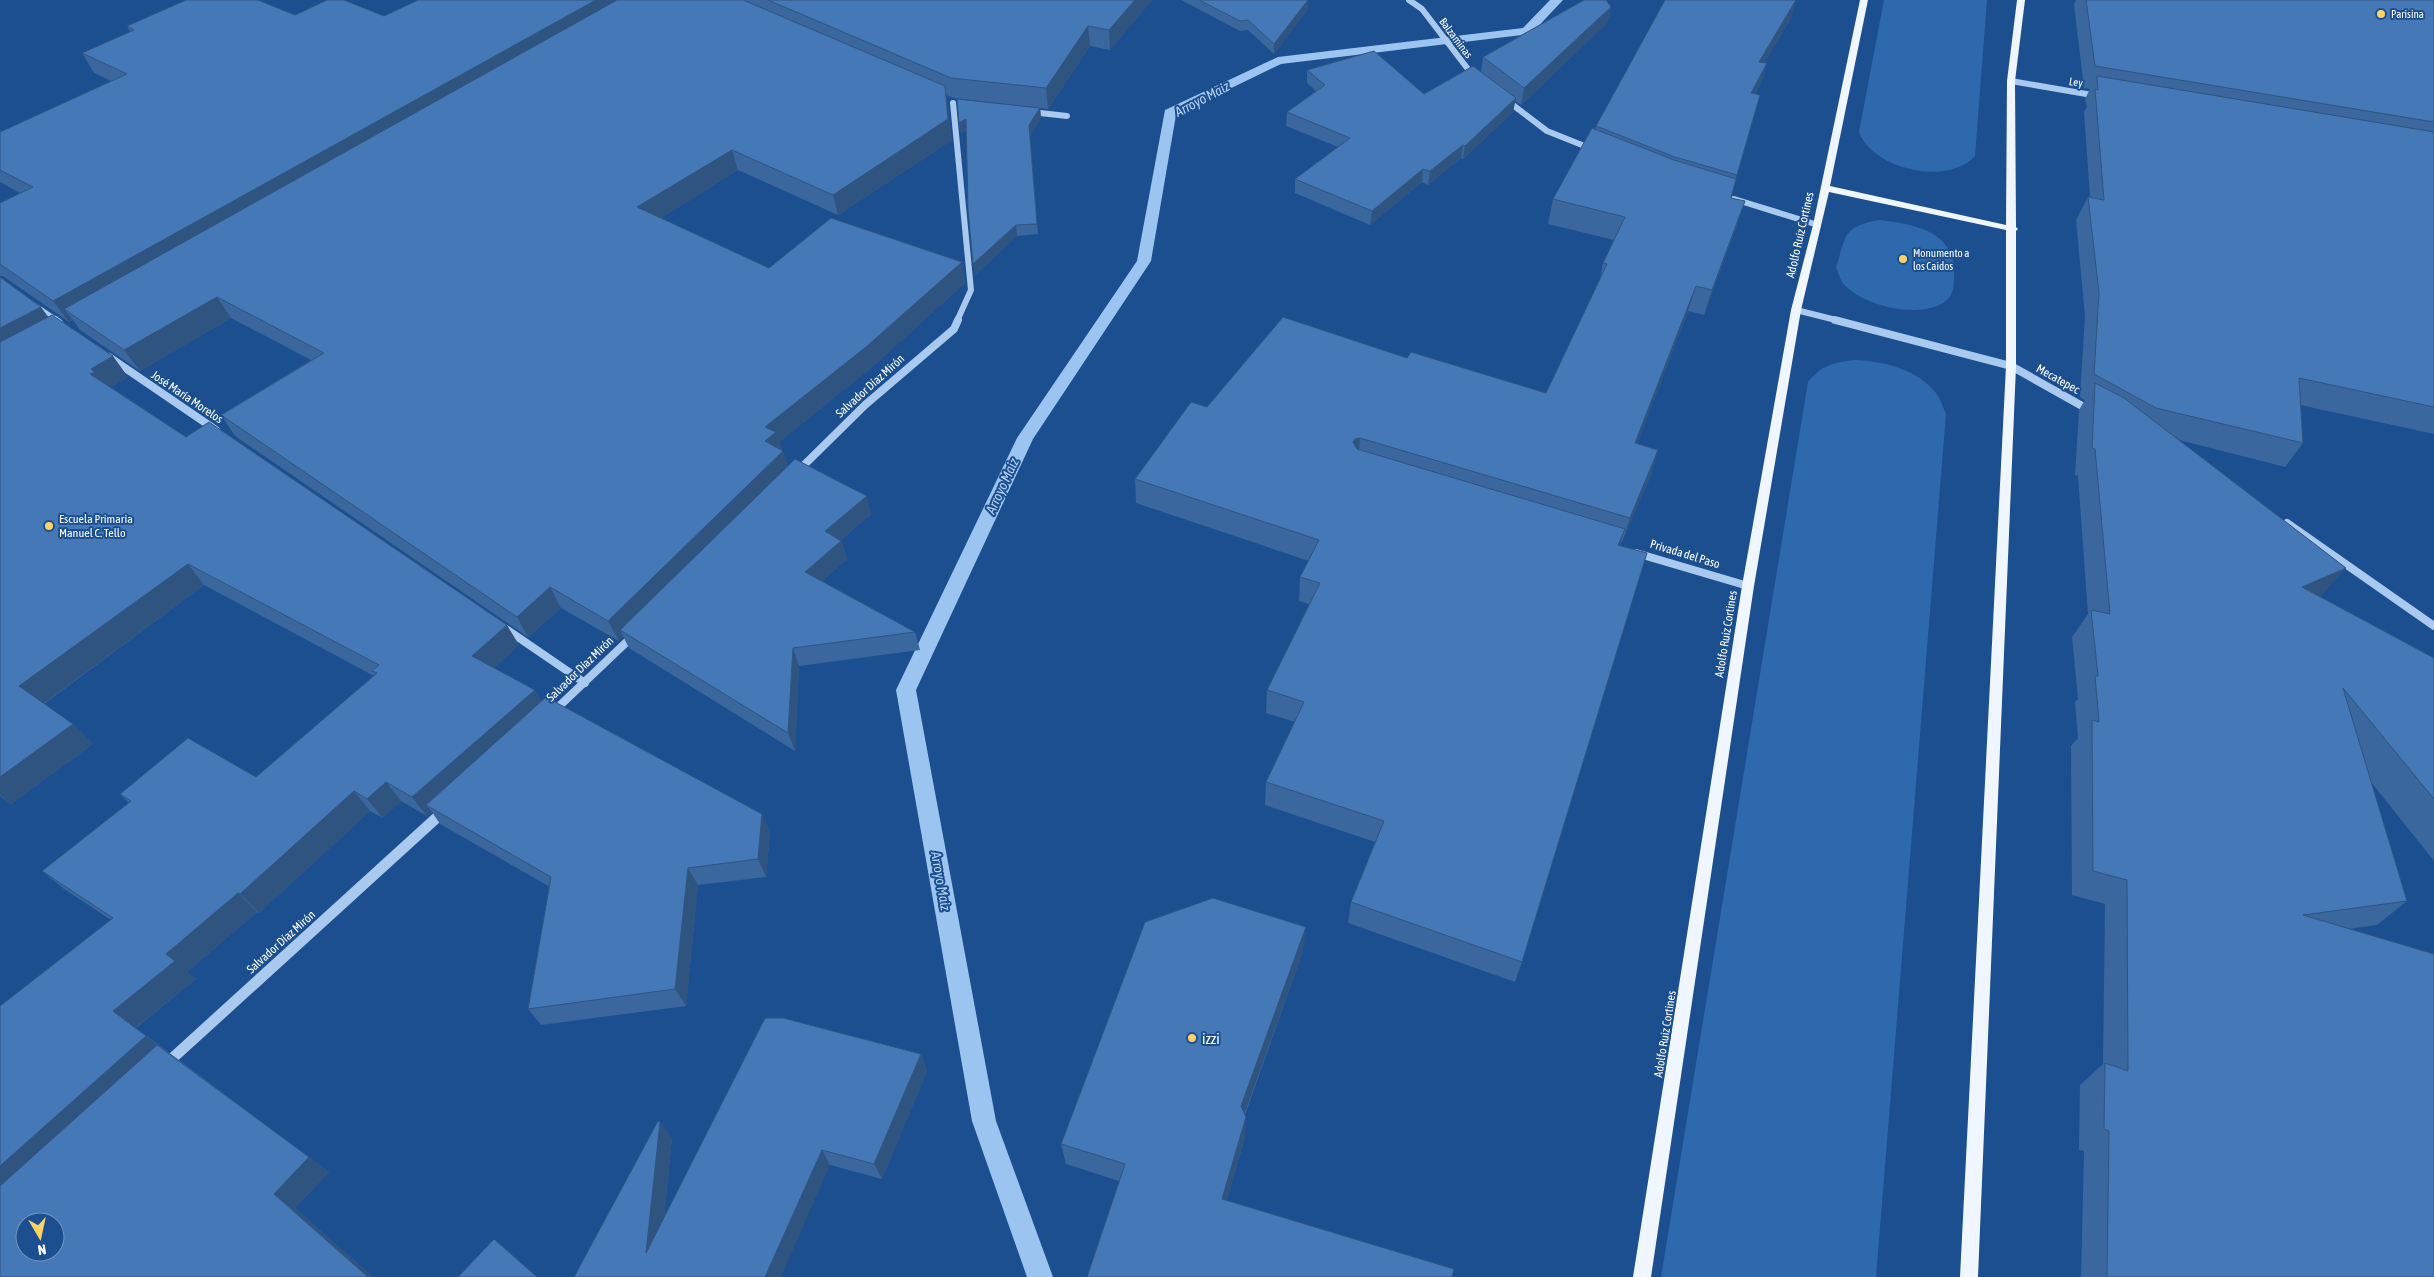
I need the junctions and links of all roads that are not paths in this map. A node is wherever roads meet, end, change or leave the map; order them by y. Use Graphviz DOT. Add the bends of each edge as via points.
graph roads {
  1 [pos="1408,0"];
  2 [pos="1864,0"];
  3 [pos="2021,0"];
  4 [pos="1422,10"];
  5 [pos="1468,72"];
  6 [pos="2011,81"];
  7 [pos="1484,84"];
  8 [pos="1500,96"];
  9 [pos="2110,98"];
  10 [pos="953,102"];
  11 [pos="1020,110"];
  12 [pos="1067,116"];
  13 [pos="1599,152"];
  14 [pos="1825,188"];
  15 [pos="1724,196"];
  16 [pos="1818,225"];
  17 [pos="2013,229"];
  18 [pos="30,302"];
  19 [pos="1796,310"];
  20 [pos="69,330"];
  21 [pos="102,352"];
  22 [pos="2011,366"];
  23 [pos="2097,414"];
  24 [pos="224,436"];
  25 [pos="788,482"];
  26 [pos="2276,515"];
  27 [pos="1624,549"];
  28 [pos="1748,586"];
  29 [pos="495,621"];
  30 [pos="2434,626"];
  31 [pos="641,628"];
  32 [pos="585,683"];
  33 [pos="541,723"];
  34 [pos="454,803"];
  35 [pos="161,1069"];
  36 [pos="1642,1277"];
  37 [pos="1969,1277"];
  1 -- 4 [label="street, Balzaminas"];
  2 -- 14 [label="main road, Adolfo Ruiz Cortines"];
  3 -- 6 [label="main road"];
  4 -- 5 [label="street, Balzaminas"];
  5 -- 7 [label="street, Balzaminas"];
  6 -- 9 [label="street, Ley"];
  6 -- 17 [label="main road"];
  8 -- 13 [label="street" via="1547,131"];
  10 -- 25 [label="street, Salvador Díaz Mirón" via="972,290 954,329 865,405"];
  11 -- 12 [label="street"];
  14 -- 16 [label="main road, Adolfo Ruiz Cortines"];
  14 -- 17 [label="main road"];
  15 -- 16 [label="street"];
  16 -- 19 [label="main road, Adolfo Ruiz Cortines"];
  17 -- 22 [label="main road"];
  18 -- 20 [label="street"];
  19 -- 22 [label="street, Mecatepec"];
  19 -- 28 [label="main road, Adolfo Ruiz Cortines"];
  21 -- 24 [label="street, José María Morelos"];
  22 -- 23 [label="street, Mecatepec"];
  22 -- 37 [label="main road"];
  26 -- 30 [label="street"];
  27 -- 28 [label="street, Privada del Paso"];
  28 -- 36 [label="main road, Adolfo Ruiz Cortines"];
  29 -- 32 [label="street"];
  31 -- 32 [label="street, Salvador Díaz Mirón"];
  32 -- 33 [label="street, Salvador Díaz Mirón"];
  34 -- 35 [label="street, Salvador Díaz Mirón"];
}
